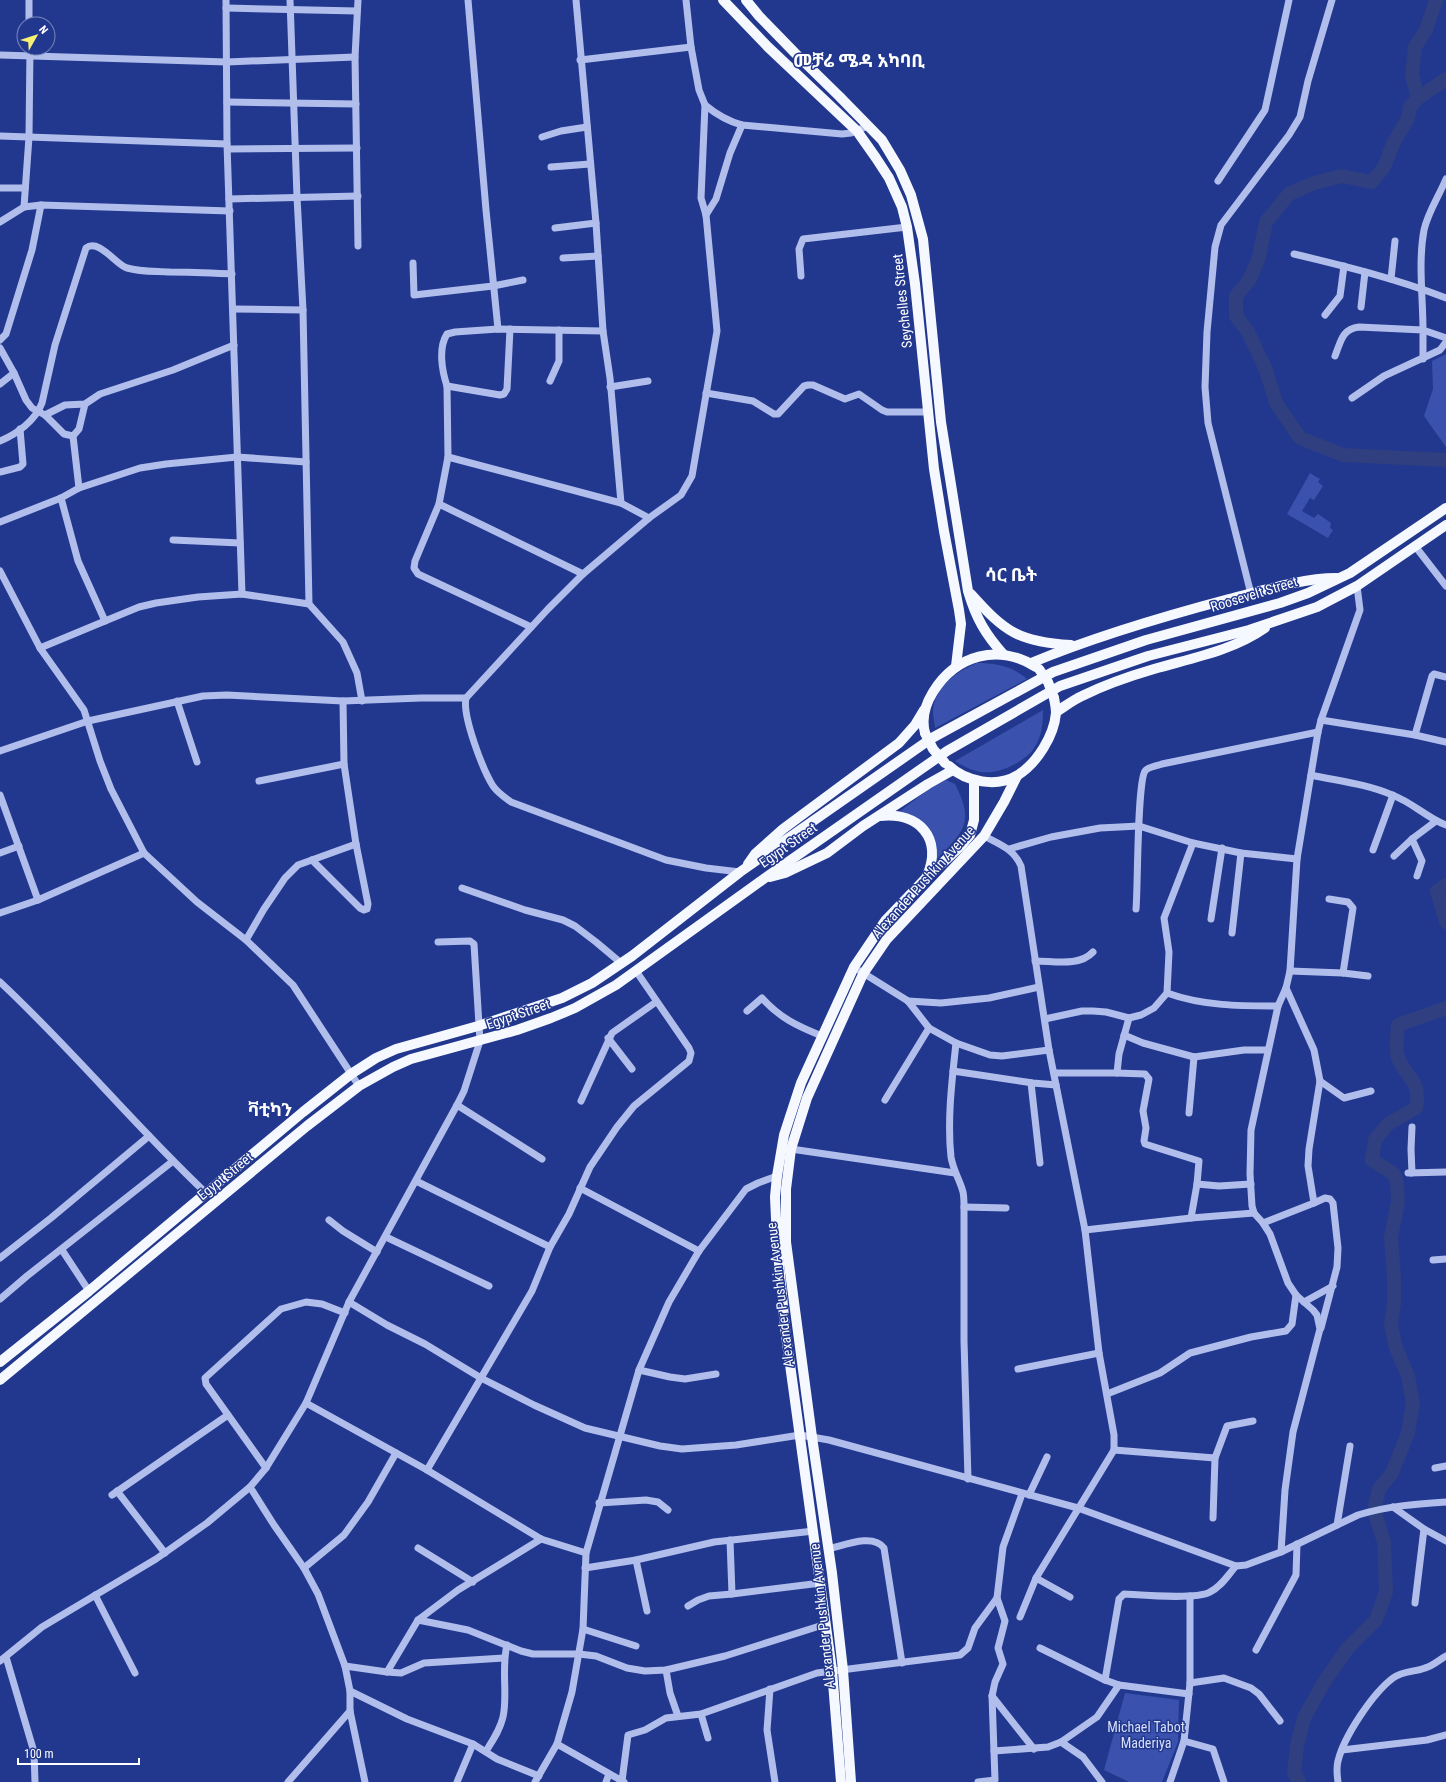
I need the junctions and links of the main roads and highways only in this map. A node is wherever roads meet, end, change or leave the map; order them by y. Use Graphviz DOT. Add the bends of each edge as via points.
graph roads {
  1 [pos="723,0"];
  2 [pos="746,0"];
  3 [pos="1446,508"];
  4 [pos="1446,525"];
  5 [pos="1340,578"];
  6 [pos="968,591"];
  7 [pos="1272,624"];
  8 [pos="1074,645"];
  9 [pos="1004,655"];
  10 [pos="956,666"];
  11 [pos="1035,666"];
  12 [pos="1053,672"];
  13 [pos="924,710"];
  14 [pos="1056,712"];
  15 [pos="953,770"];
  16 [pos="1017,776"];
  17 [pos="974,780"];
  18 [pos="879,816"];
  19 [pos="742,871"];
  20 [pos="765,878"];
  21 [pos="926,878"];
  22 [pos="797,1095"];
  23 [pos="807,1098"];
  24 [pos="0,1362"];
  25 [pos="0,1380"];
  26 [pos="832,1573"];
  27 [pos="821,1579"];
  28 [pos="838,1670"];
  29 [pos="841,1782"];
  30 [pos="851,1782"];
  1 -- 10 [label="main road, Seychelles Street" via="856,131 889,178 902,207 907,227 933,462 960,610"];
  2 -- 6 [label="main road, Seychelles Street" via="795,54 882,140 911,195 923,239 941,422"];
  3 -- 5 [label="main road, Roosevelt Street"];
  4 -- 7 [label="main road" via="1357,586 1317,607"];
  5 -- 8 [label="main road" via="1322,578 1251,594 1117,630"];
  5 -- 12 [label="main road, Roosevelt Street" via="1308,593 1146,640"];
  6 -- 8 [label="main road" via="992,617 1024,638 1046,644"];
  6 -- 9 [label="main road, Seychelles Street" via="985,632"];
  7 -- 14 [label="main road" via="1230,648 1151,670 1091,692"];
  7 -- 20 [label="main road, Egypt Street" via="1148,656 1060,686 947,751"];
  8 -- 11 [label="main road"];
  9 -- 10 [label="main road" via="971,658"];
  9 -- 11 [label="main road"];
  10 -- 13 [label="main road" via="941,680"];
  11 -- 14 [label="main road, bridge" via="1048,682"];
  12 -- 19 [label="main road, Egypt Street" via="932,738"];
  13 -- 15 [label="main road, bridge" via="925,733 933,749"];
  13 -- 19 [label="main road" via="899,743 783,829 755,854"];
  14 -- 16 [label="main road" via="1048,741"];
  15 -- 17 [label="main road" via="963,777"];
  15 -- 18 [label="main road"];
  16 -- 17 [label="main road" via="997,781"];
  16 -- 23 [label="main road, Alexander Pushkin Avenue" via="984,836 887,939 863,974"];
  17 -- 21 [label="main road, Alexander Pushkin Avenue" via="974,820 970,836"];
  18 -- 20 [label="main road" via="812,862"];
  18 -- 21 [label="main road" via="904,817 922,828 931,841 933,857"];
  19 -- 24 [label="main road, Egypt Street" via="592,983 562,998 478,1026 396,1049 351,1074"];
  20 -- 25 [label="main road, Egypt Street" via="616,985 574,1008 524,1028 411,1059 358,1086"];
  21 -- 22 [label="main road, Alexander Pushkin Avenue" via="885,921 854,967"];
  22 -- 23 [label="main road"];
  22 -- 27 [label="main road, Alexander Pushkin Avenue" via="784,1135 775,1197 785,1328"];
  23 -- 26 [label="main road, Alexander Pushkin Avenue" via="791,1149 786,1189 786,1242"];
  26 -- 27 [label="main road"];
  26 -- 28 [label="main road, Alexander Pushkin Avenue"];
  27 -- 28 [label="main road, Alexander Pushkin Avenue" via="826,1624"];
  28 -- 29 [label="main road, Alexander Pushkin Avenue"];
  28 -- 30 [label="main road, Alexander Pushkin Avenue"];
}
